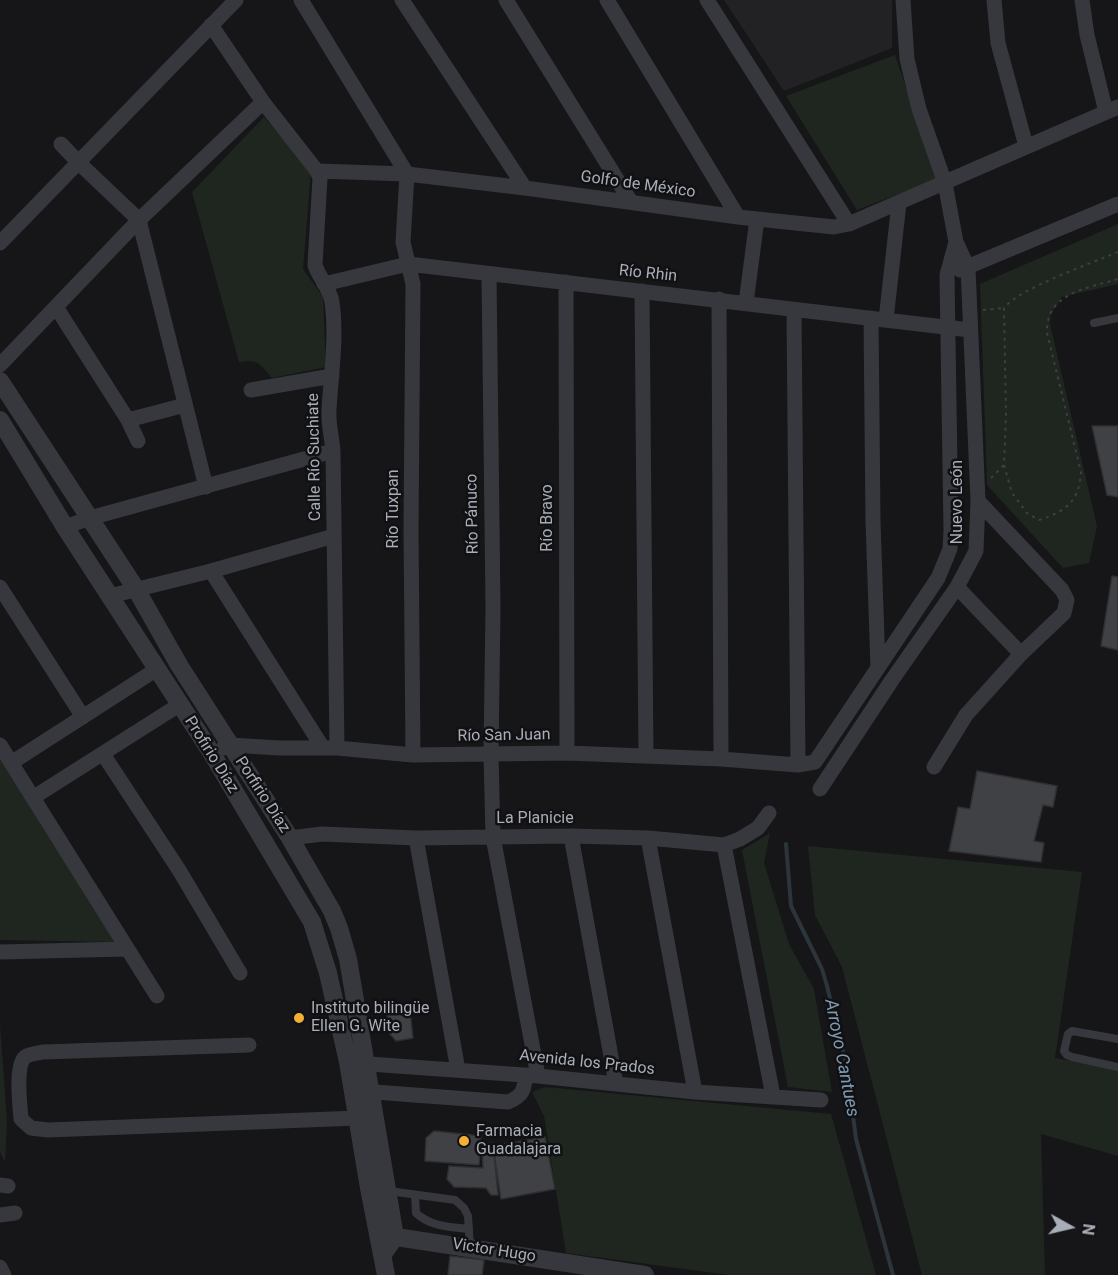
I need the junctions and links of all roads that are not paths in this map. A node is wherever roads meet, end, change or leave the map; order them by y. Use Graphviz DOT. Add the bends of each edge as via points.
graph roads {
  1 [pos="236,0"];
  2 [pos="301,0"];
  3 [pos="402,0"];
  4 [pos="506,0"];
  5 [pos="607,0"];
  6 [pos="707,0"];
  7 [pos="903,0"];
  8 [pos="994,0"];
  9 [pos="1082,0"];
  10 [pos="211,25"];
  11 [pos="263,102"];
  12 [pos="1112,109"];
  13 [pos="62,144"];
  14 [pos="1026,146"];
  15 [pos="79,163"];
  16 [pos="317,171"];
  17 [pos="407,174"];
  18 [pos="945,183"];
  19 [pos="525,188"];
  20 [pos="631,202"];
  21 [pos="899,203"];
  22 [pos="1118,204"];
  23 [pos="738,217"];
  24 [pos="757,219"];
  25 [pos="139,220"];
  26 [pos="849,224"];
  27 [pos="956,242"];
  28 [pos="0,243"];
  29 [pos="408,264"];
  30 [pos="968,268"];
  31 [pos="489,274"];
  32 [pos="947,275"];
  33 [pos="566,282"];
  34 [pos="324,284"];
  35 [pos="642,291"];
  36 [pos="718,299"];
  37 [pos="746,303"];
  38 [pos="56,308"];
  39 [pos="794,310"];
  40 [pos="1118,318"];
  41 [pos="878,319"];
  42 [pos="1094,323"];
  43 [pos="946,328"];
  44 [pos="970,330"];
  45 [pos="0,365"];
  46 [pos="332,376"];
  47 [pos="0,381"];
  48 [pos="251,390"];
  49 [pos="185,405"];
  50 [pos="0,420"];
  51 [pos="128,420"];
  52 [pos="138,441"];
  53 [pos="333,451"];
  54 [pos="206,487"];
  55 [pos="978,501"];
  56 [pos="90,518"];
  57 [pos="65,527"];
  58 [pos="334,536"];
  59 [pos="211,572"];
  60 [pos="0,586"];
  61 [pos="957,587"];
  62 [pos="136,589"];
  63 [pos="110,596"];
  64 [pos="1021,654"];
  65 [pos="157,669"];
  66 [pos="878,669"];
  67 [pos="179,705"];
  68 [pos="83,717"];
  69 [pos="0,745"];
  70 [pos="230,746"];
  71 [pos="330,748"];
  72 [pos="211,752"];
  73 [pos="567,753"];
  74 [pos="103,754"];
  75 [pos="491,754"];
  76 [pos="413,755"];
  77 [pos="646,756"];
  78 [pos="721,759"];
  79 [pos="815,762"];
  80 [pos="11,763"];
  81 [pos="798,765"];
  82 [pos="934,767"];
  83 [pos="833,770"];
  84 [pos="820,789"];
  85 [pos="34,797"];
  86 [pos="769,813"];
  87 [pos="571,836"];
  88 [pos="493,837"];
  89 [pos="290,838"];
  90 [pos="416,838"];
  91 [pos="648,838"];
  92 [pos="724,845"];
  93 [pos="126,949"];
  94 [pos="0,952"];
  95 [pos="240,973"];
  96 [pos="157,996"];
  97 [pos="1118,1040"];
  98 [pos="249,1045"];
  99 [pos="357,1063"];
  100 [pos="1118,1067"];
  101 [pos="458,1070"];
  102 [pos="532,1075"];
  103 [pos="616,1084"];
  104 [pos="362,1091"];
  105 [pos="695,1092"];
  106 [pos="773,1096"];
  107 [pos="821,1100"];
  108 [pos="358,1118"];
  109 [pos="378,1190"];
  110 [pos="415,1195"];
  111 [pos="440,1234"];
  112 [pos="387,1235"];
  113 [pos="470,1238"];
  114 [pos="0,1267"];
  115 [pos="638,1274"];
  116 [pos="4,1275"];
  117 [pos="386,1275"];
  1 -- 10 [label="street"];
  2 -- 17 [label="street"];
  3 -- 19 [label="street"];
  4 -- 20 [label="street"];
  5 -- 23 [label="street"];
  6 -- 26 [label="street"];
  7 -- 18 [label="street, Nuevo León" via="907,59 919,109"];
  8 -- 14 [label="street" via="999,43"];
  9 -- 12 [label="street" via="1087,35"];
  10 -- 11 [label="street"];
  10 -- 15 [label="street"];
  11 -- 16 [label="street"];
  11 -- 25 [label="street"];
  12 -- 14 [label="street, Golfo de México"];
  13 -- 15 [label="street"];
  14 -- 18 [label="street, Golfo de México"];
  15 -- 25 [label="street"];
  15 -- 28 [label="street"];
  16 -- 17 [label="street, Golfo de México"];
  16 -- 34 [label="street, Calle Río Suchiate" via="321,187 315,265"];
  17 -- 19 [label="street, Golfo de México"];
  17 -- 29 [label="street, Río Tuxpan" via="403,242"];
  18 -- 21 [label="street, Golfo de México"];
  18 -- 27 [label="street, Nuevo León"];
  19 -- 20 [label="street, Golfo de México"];
  20 -- 23 [label="street, Golfo de México"];
  21 -- 26 [label="street, Golfo de México"];
  21 -- 41 [label="street"];
  22 -- 30 [label="street"];
  23 -- 24 [label="street, Golfo de México"];
  24 -- 26 [label="street, Golfo de México" via="834,227"];
  24 -- 37 [label="street"];
  25 -- 38 [label="street"];
  25 -- 49 [label="street"];
  27 -- 30 [label="street, Nuevo León"];
  27 -- 32 [label="street, Nuevo León"];
  29 -- 31 [label="street, Río Rhin"];
  29 -- 34 [label="street, Río Rhin"];
  29 -- 76 [label="street, Río Tuxpan" via="413,284"];
  30 -- 32 [label="street"];
  30 -- 44 [label="street, Nuevo León"];
  31 -- 33 [label="street, Río Rhin"];
  31 -- 75 [label="street, Río Pánuco"];
  32 -- 43 [label="street, Nuevo León"];
  33 -- 35 [label="street, Río Rhin"];
  33 -- 73 [label="street, Río Bravo"];
  34 -- 46 [label="street, Calle Río Suchiate" via="332,305"];
  35 -- 36 [label="street, Río Rhin"];
  35 -- 77 [label="street"];
  36 -- 37 [label="street, Río Rhin"];
  36 -- 78 [label="street"];
  37 -- 39 [label="street, Río Rhin"];
  38 -- 45 [label="street"];
  38 -- 51 [label="street"];
  39 -- 41 [label="street, Río Rhin"];
  39 -- 81 [label="street"];
  40 -- 42 [label="lane"];
  41 -- 43 [label="street, Río Rhin"];
  41 -- 66 [label="street" via="873,522"];
  43 -- 44 [label="street, Río Rhin"];
  43 -- 66 [label="street, Nuevo León" via="950,549 938,578"];
  44 -- 55 [label="street, Nuevo León"];
  46 -- 48 [label="street"];
  46 -- 53 [label="street, Calle Río Suchiate" via="328,412"];
  47 -- 56 [label="street, Porfirio Díaz"];
  49 -- 51 [label="street"];
  49 -- 54 [label="street"];
  50 -- 57 [label="street, Profirio Díaz"];
  51 -- 52 [label="street"];
  53 -- 54 [label="street"];
  53 -- 58 [label="street, Calle Río Suchiate"];
  54 -- 56 [label="street"];
  55 -- 61 [label="street, Nuevo León" via="976,551"];
  55 -- 64 [label="street" via="1067,600 1064,614"];
  56 -- 57 [label="street"];
  56 -- 62 [label="street, Porfirio Díaz"];
  57 -- 63 [label="street, Profirio Díaz"];
  58 -- 59 [label="street"];
  58 -- 71 [label="street, Calle Río Suchiate"];
  59 -- 62 [label="street"];
  59 -- 71 [label="street"];
  60 -- 68 [label="street"];
  61 -- 64 [label="street"];
  61 -- 83 [label="street, Nuevo León"];
  62 -- 63 [label="street"];
  62 -- 70 [label="street, Porfirio Díaz"];
  63 -- 65 [label="street, Profirio Díaz"];
  64 -- 82 [label="street" via="966,715"];
  65 -- 67 [label="street, Profirio Díaz"];
  65 -- 68 [label="street"];
  66 -- 79 [label="street, Nuevo León"];
  67 -- 72 [label="street, Profirio Díaz"];
  67 -- 74 [label="street"];
  68 -- 80 [label="street"];
  69 -- 80 [label="street"];
  70 -- 71 [label="street, Río San Juan"];
  70 -- 72 [label="street, Río San Juan"];
  70 -- 89 [label="street, Porfirio Díaz"];
  71 -- 76 [label="street, Río San Juan"];
  72 -- 99 [label="street, Profirio Díaz" via="312,922"];
  73 -- 75 [label="street, Río San Juan"];
  73 -- 77 [label="street, Río San Juan"];
  74 -- 85 [label="street"];
  74 -- 95 [label="street"];
  75 -- 76 [label="street, Río San Juan"];
  75 -- 88 [label="street, Río Pánuco"];
  77 -- 78 [label="street, Río San Juan"];
  78 -- 81 [label="street, Río San Juan"];
  79 -- 81 [label="street"];
  79 -- 83 [label="street"];
  80 -- 85 [label="street"];
  83 -- 84 [label="street, Nuevo León"];
  85 -- 93 [label="street"];
  86 -- 92 [label="street" via="758,828"];
  87 -- 88 [label="street, La Planicie"];
  87 -- 91 [label="street, La Planicie"];
  87 -- 103 [label="street"];
  88 -- 90 [label="street, La Planicie"];
  88 -- 102 [label="street, Río Pánuco"];
  89 -- 90 [label="street, La Planicie" via="322,834"];
  89 -- 99 [label="street, Porfirio Díaz" via="339,928 348,959"];
  90 -- 101 [label="street"];
  91 -- 92 [label="street, La Planicie"];
  91 -- 105 [label="street"];
  92 -- 106 [label="street"];
  93 -- 94 [label="street"];
  93 -- 96 [label="street"];
  97 -- 100 [label="lane" via="1072,1031 1064,1051 1072,1057"];
  98 -- 108 [label="street" via="43,1052 26,1056 21,1063 21,1119 32,1128 48,1130"];
  99 -- 101 [label="street, Avenida los Prados"];
  99 -- 104 [label="street, Profirio Díaz"];
  101 -- 102 [label="street, Avenida los Prados"];
  102 -- 103 [label="street, Avenida los Prados"];
  102 -- 104 [label="street" via="518,1098 508,1102"];
  103 -- 105 [label="street, Avenida los Prados"];
  104 -- 108 [label="street, Profirio Díaz"];
  104 -- 109 [label="street"];
  105 -- 106 [label="street, Avenida los Prados"];
  106 -- 107 [label="street, Avenida los Prados"];
  108 -- 109 [label="street"];
  109 -- 110 [label="lane"];
  109 -- 112 [label="street"];
  110 -- 111 [label="lane" via="416,1213"];
  110 -- 113 [label="lane" via="455,1200 468,1216"];
  111 -- 112 [label="street, Victor Hugo"];
  111 -- 113 [label="street, Victor Hugo"];
  112 -- 117 [label="street" via="383,1254"];
  113 -- 115 [label="street, Victor Hugo"];
  114 -- 116 [label="street"];
}
